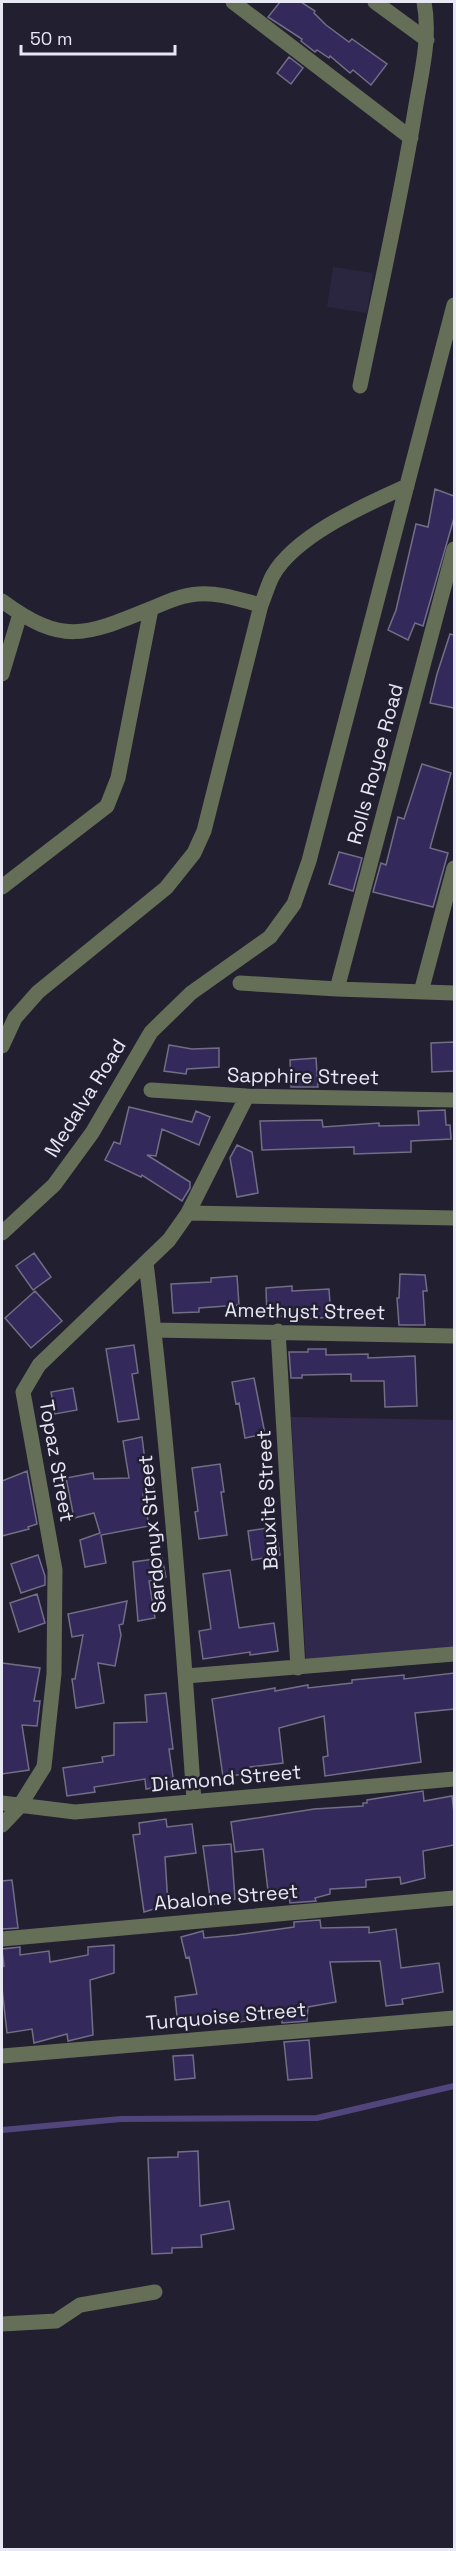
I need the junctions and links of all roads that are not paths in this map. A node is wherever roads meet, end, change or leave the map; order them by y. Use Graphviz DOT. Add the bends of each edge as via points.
graph roads {
  1 [pos="233,2"];
  2 [pos="375,2"];
  3 [pos="424,2"];
  4 [pos="427,40"];
  5 [pos="411,138"];
  6 [pos="454,305"];
  7 [pos="360,386"];
  8 [pos="407,486"];
  9 [pos="454,549"];
  10 [pos="2,601"];
  11 [pos="261,605"];
  12 [pos="150,609"];
  13 [pos="20,614"];
  14 [pos="2,674"];
  15 [pos="454,868"];
  16 [pos="2,887"];
  17 [pos="240,983"];
  18 [pos="337,989"];
  19 [pos="421,992"];
  20 [pos="454,993"];
  21 [pos="2,1046"];
  22 [pos="151,1090"];
  23 [pos="247,1096"];
  24 [pos="454,1100"];
  25 [pos="188,1213"];
  26 [pos="454,1218"];
  27 [pos="2,1233"];
  28 [pos="146,1263"];
  29 [pos="154,1330"];
  30 [pos="278,1331"];
  31 [pos="454,1336"];
  32 [pos="454,1654"];
  33 [pos="298,1668"];
  34 [pos="186,1676"];
  35 [pos="454,1779"];
  36 [pos="194,1801"];
  37 [pos="2,1803"];
  38 [pos="19,1807"];
  39 [pos="2,1825"];
  40 [pos="454,1898"];
  41 [pos="2,1939"];
  42 [pos="454,2018"];
  43 [pos="2,2056"];
  44 [pos="155,2292"];
  45 [pos="2,2324"];
  1 -- 5 [label="street"];
  2 -- 4 [label="street"];
  3 -- 4 [label="street"];
  4 -- 5 [label="street"];
  5 -- 7 [label="street"];
  6 -- 8 [label="street, Medalva Road"];
  8 -- 11 [label="street" via="339,519 292,551 273,575"];
  8 -- 27 [label="street, Medalva Road" via="309,861 294,904 270,937 191,993 151,1032 92,1133 61,1177"];
  9 -- 18 [label="street, Rolls Royce Road"];
  10 -- 13 [label="street"];
  11 -- 12 [label="street" via="197,593"];
  11 -- 21 [label="street" via="204,831 194,853 166,888 38,992 15,1018"];
  12 -- 13 [label="street" via="104,627 76,632 52,629"];
  12 -- 16 [label="street" via="118,778 107,806"];
  13 -- 14 [label="street"];
  15 -- 19 [label="street"];
  17 -- 18 [label="street"];
  18 -- 19 [label="street"];
  19 -- 20 [label="street"];
  22 -- 23 [label="street, Sapphire Street"];
  23 -- 24 [label="street, Sapphire Street"];
  23 -- 25 [label="street, Topaz Street"];
  25 -- 26 [label="street"];
  25 -- 28 [label="street, Topaz Street"];
  28 -- 29 [label="street, Sardonyx Street"];
  28 -- 38 [label="street, Topaz Street" via="39,1365 23,1392 55,1570 54,1674 44,1767"];
  29 -- 30 [label="street, Amethyst Street"];
  29 -- 34 [label="street, Sardonyx Street"];
  30 -- 31 [label="street, Amethyst Street"];
  30 -- 33 [label="street, Bauxite Street"];
  32 -- 33 [label="street"];
  33 -- 34 [label="street"];
  34 -- 36 [label="street, Sardonyx Street"];
  35 -- 36 [label="street, Diamond Street"];
  36 -- 38 [label="street, Diamond Street" via="75,1812"];
  37 -- 38 [label="street, Diamond Street"];
  38 -- 39 [label="street, Topaz Street"];
  40 -- 41 [label="street, Abalone Street"];
  42 -- 43 [label="street, Turquoise Street"];
  44 -- 45 [label="street" via="80,2305 56,2320"];
}
